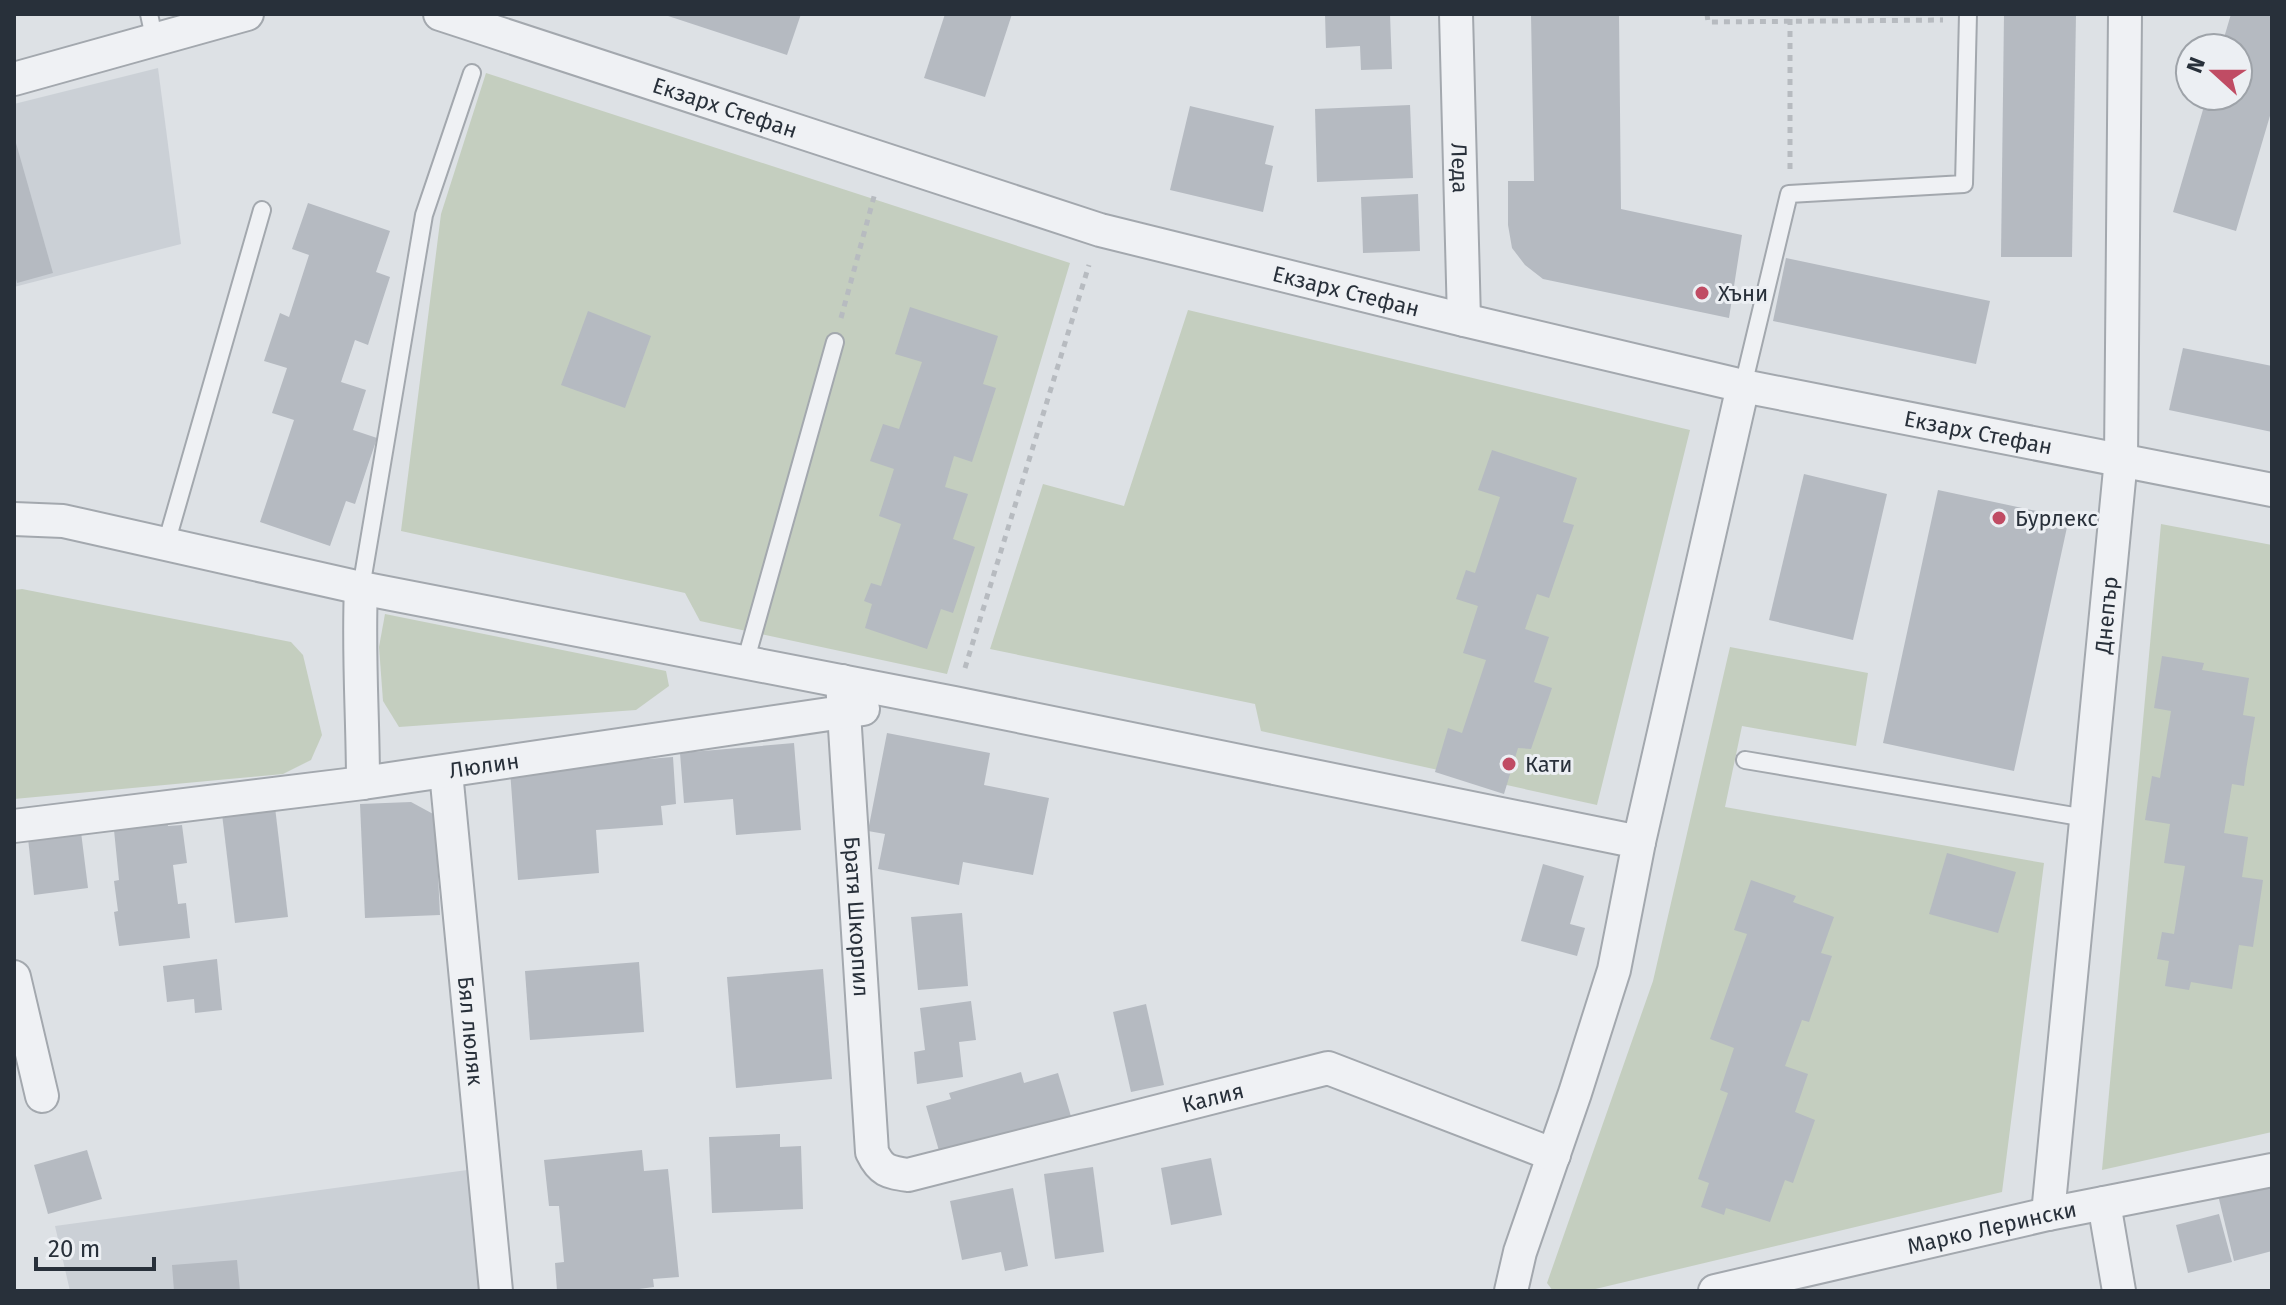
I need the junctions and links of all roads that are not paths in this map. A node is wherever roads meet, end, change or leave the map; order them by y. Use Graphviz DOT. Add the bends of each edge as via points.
graph roads {
  1 [pos="247,14"];
  2 [pos="440,14"];
  3 [pos="1456,14"];
  4 [pos="2125,14"];
  5 [pos="1968,17"];
  6 [pos="152,28"];
  7 [pos="472,73"];
  8 [pos="14,79"];
  9 [pos="262,210"];
  10 [pos="1464,320"];
  11 [pos="835,342"];
  12 [pos="1743,386"];
  13 [pos="2121,459"];
  14 [pos="2272,490"];
  15 [pos="14,519"];
  16 [pos="166,544"];
  17 [pos="361,588"];
  18 [pos="745,663"];
  19 [pos="843,696"];
  20 [pos="1745,760"];
  21 [pos="446,772"];
  22 [pos="363,783"];
  23 [pos="2086,818"];
  24 [pos="14,826"];
  25 [pos="1639,842"];
  26 [pos="14,977"];
  27 [pos="42,1096"];
  28 [pos="872,1152"];
  29 [pos="1554,1155"];
  30 [pos="2272,1170"];
  31 [pos="2104,1203"];
  32 [pos="2048,1214"];
  33 [pos="496,1291"];
  34 [pos="1511,1291"];
  35 [pos="1715,1291"];
  36 [pos="2119,1291"];
  1 -- 6 [label="street"];
  2 -- 10 [label="street, Екзарх Стефан" via="1100,230"];
  3 -- 10 [label="street, Леда"];
  4 -- 13 [label="street, Днепър"];
  5 -- 12 [label="lane" via="1964,184 1789,194"];
  6 -- 8 [label="street"];
  7 -- 17 [label="lane" via="424,215"];
  9 -- 16 [label="lane"];
  10 -- 12 [label="street, Екзарх Стефан"];
  11 -- 18 [label="lane"];
  12 -- 13 [label="street, Екзарх Стефан"];
  12 -- 25 [label="street"];
  13 -- 14 [label="street, Екзарх Стефан"];
  13 -- 23 [label="street, Днепър"];
  15 -- 16 [label="street" via="63,521"];
  16 -- 17 [label="street"];
  17 -- 18 [label="street"];
  17 -- 22 [label="street"];
  18 -- 19 [label="street"];
  19 -- 21 [label="street, Люлин"];
  19 -- 25 [label="street" via="954,703"];
  19 -- 28 [label="street, Братя Шкорпил"];
  20 -- 23 [label="lane"];
  21 -- 22 [label="street, Люлин"];
  21 -- 33 [label="street, Бял люляк"];
  22 -- 24 [label="street, Люлин"];
  23 -- 32 [label="street, Днепър"];
  25 -- 29 [label="street" via="1614,970"];
  26 -- 27 [label="street"];
  28 -- 29 [label="street, Калия" via="879,1166 908,1175 1328,1068"];
  29 -- 34 [label="street"];
  30 -- 31 [label="street, Марко Лерински"];
  31 -- 32 [label="street, Марко Лерински"];
  31 -- 36 [label="street"];
  32 -- 35 [label="street, Марко Лерински"];
}
